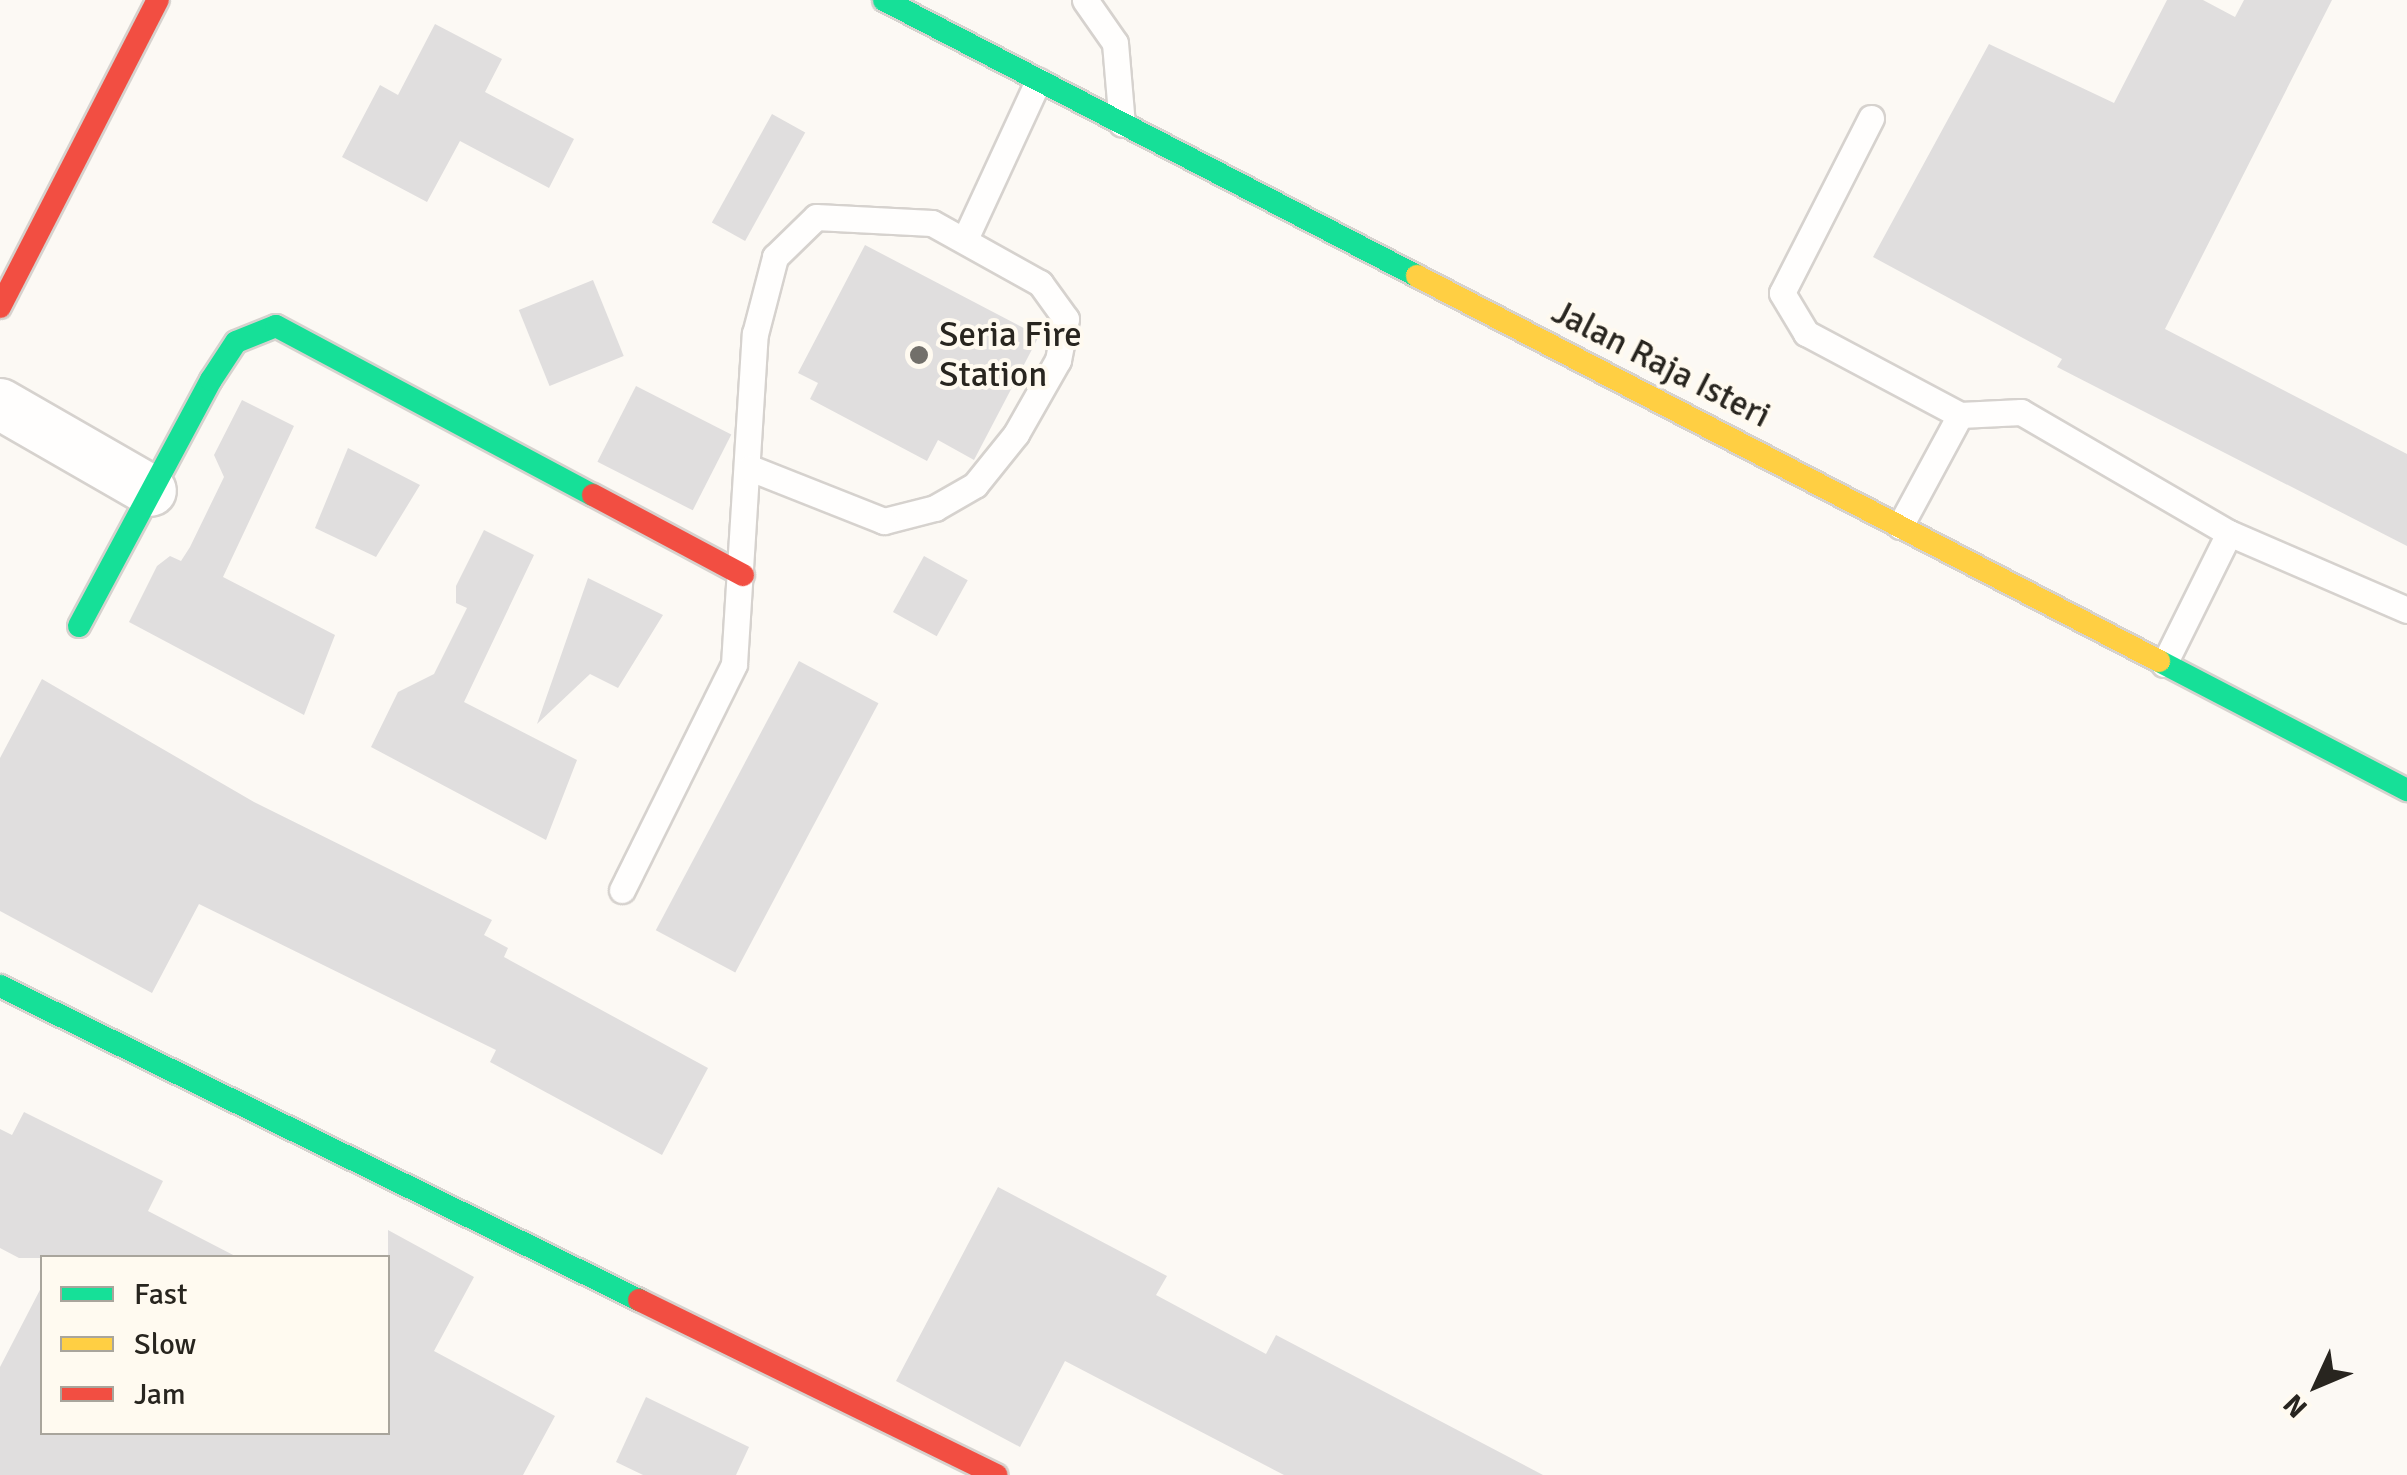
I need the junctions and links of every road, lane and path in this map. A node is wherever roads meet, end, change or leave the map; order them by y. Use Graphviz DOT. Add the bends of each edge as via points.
graph roads {
  1 [pos="158,0"];
  2 [pos="884,0"];
  3 [pos="1085,0"];
  4 [pos="1038,80"];
  5 [pos="1871,118"];
  6 [pos="1122,124"];
  7 [pos="966,238"];
  8 [pos="0,306"];
  9 [pos="0,404"];
  10 [pos="1960,415"];
  11 [pos="750,468"];
  12 [pos="151,491"];
  13 [pos="1900,526"];
  14 [pos="2229,532"];
  15 [pos="743,574"];
  16 [pos="2407,610"];
  17 [pos="79,626"];
  18 [pos="2164,664"];
  19 [pos="2407,790"];
  20 [pos="622,890"];
  21 [pos="0,986"];
  22 [pos="996,1475"];
  1 -- 8 [label="street"];
  2 -- 4 [label="street, Jalan Raja Isteri"];
  3 -- 6 [label="lane" via="1114,43"];
  4 -- 6 [label="street, Jalan Raja Isteri"];
  4 -- 7 [label="lane"];
  5 -- 10 [label="lane" via="1782,293 1806,333"];
  6 -- 13 [label="street, Jalan Raja Isteri"];
  7 -- 11 [label="lane" via="932,223 816,217 775,257 755,334"];
  7 -- 11 [label="lane" via="1040,282 1066,318 1058,360 975,485 884,521"];
  9 -- 12 [label="street"];
  10 -- 13 [label="lane"];
  10 -- 14 [label="lane" via="2021,412"];
  11 -- 15 [label="lane"];
  12 -- 15 [label="street" via="236,342 276,326"];
  12 -- 17 [label="street"];
  13 -- 18 [label="street, Jalan Raja Isteri"];
  14 -- 16 [label="lane"];
  14 -- 18 [label="lane"];
  15 -- 20 [label="lane" via="734,664"];
  18 -- 19 [label="street, Jalan Raja Isteri"];
  21 -- 22 [label="street"];
}
